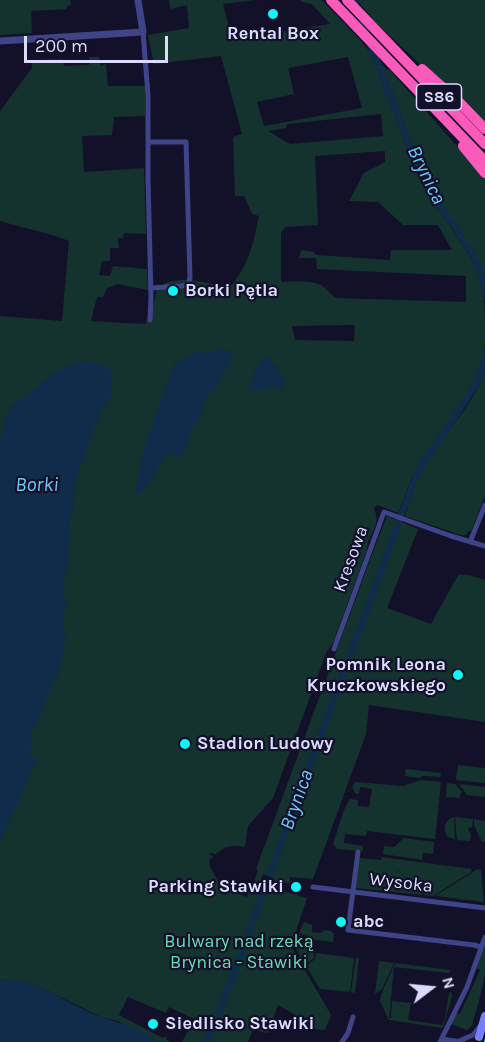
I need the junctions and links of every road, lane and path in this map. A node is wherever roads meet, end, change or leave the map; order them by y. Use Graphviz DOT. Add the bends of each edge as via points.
graph roads {
  1 [pos="138,0"];
  2 [pos="331,0"];
  3 [pos="347,0"];
  4 [pos="143,32"];
  5 [pos="0,41"];
  6 [pos="394,49"];
  7 [pos="436,110"];
  8 [pos="485,129"];
  9 [pos="148,142"];
  10 [pos="485,144"];
  11 [pos="485,161"];
  12 [pos="485,173"];
  13 [pos="188,284"];
  14 [pos="151,288"];
  15 [pos="198,288"];
  16 [pos="150,320"];
  17 [pos="485,505"];
  18 [pos="470,542"];
  19 [pos="485,546"];
  20 [pos="334,649"];
  21 [pos="358,852"];
  22 [pos="313,887"];
  23 [pos="353,892"];
  24 [pos="485,908"];
  25 [pos="485,937"];
  26 [pos="481,948"];
  27 [pos="353,1017"];
  28 [pos="484,1019"];
  29 [pos="480,1038"];
  30 [pos="442,1041"];
  31 [pos="342,1042"];
  32 [pos="461,1042"];
  1 -- 4 [label="street"];
  2 -- 7 [label="highway, S86"];
  3 -- 6 [label="highway, S86"];
  4 -- 5 [label="street"];
  4 -- 9 [label="street"];
  6 -- 8 [label="highway" via="411,59"];
  6 -- 10 [label="highway, S86"];
  7 -- 11 [label="highway, S86"];
  7 -- 12 [label="highway"];
  9 -- 13 [label="street" via="186,142"];
  9 -- 14 [label="street"];
  13 -- 14 [label="street"];
  13 -- 15 [label="street"];
  14 -- 16 [label="street"];
  17 -- 18 [label="street"];
  18 -- 19 [label="street, Kresowa"];
  18 -- 20 [label="street, Kresowa" via="384,512"];
  21 -- 23 [label="street"];
  22 -- 23 [label="street, Wysoka"];
  23 -- 24 [label="street, Wysoka"];
  23 -- 26 [label="street" via="348,930"];
  25 -- 26 [label="street"];
  26 -- 30 [label="street"];
  27 -- 31 [label="street"];
  28 -- 29 [label="main road"];
  28 -- 32 [label="street" via="473,1035"];
  30 -- 32 [label="street"];
}
